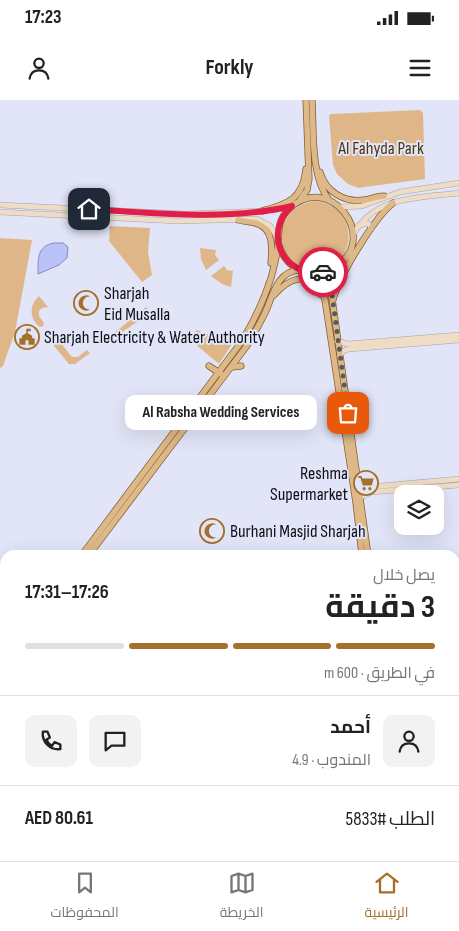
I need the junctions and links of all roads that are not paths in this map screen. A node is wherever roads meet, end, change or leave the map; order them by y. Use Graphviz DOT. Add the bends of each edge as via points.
graph roads {
  1 [pos="306,100"];
  2 [pos="312,100"];
  3 [pos="306,111"];
  4 [pos="314,124"];
  5 [pos="316,158"];
  6 [pos="309,159"];
  7 [pos="459,183"];
  8 [pos="459,193"];
  9 [pos="384,196"];
  10 [pos="330,201"];
  11 [pos="299,202"];
  12 [pos="393,203"];
  13 [pos="0,205"];
  14 [pos="292,206"];
  15 [pos="340,207"];
  16 [pos="262,211"];
  17 [pos="0,212"];
  18 [pos="134,212"];
  19 [pos="111,218"];
  20 [pos="238,220"];
  21 [pos="357,227"];
  22 [pos="371,229"];
  23 [pos="353,235"];
  24 [pos="278,241"];
  25 [pos="336,266"];
  26 [pos="302,271"];
  27 [pos="268,287"];
  28 [pos="271,297"];
  29 [pos="333,304"];
  30 [pos="327,309"];
  31 [pos="459,335"];
  32 [pos="390,340"];
  33 [pos="459,340"];
  34 [pos="338,341"];
  35 [pos="381,347"];
  36 [pos="340,356"];
  37 [pos="209,366"];
  38 [pos="241,366"];
  39 [pos="232,367"];
  40 [pos="219,372"];
  41 [pos="208,397"];
  42 [pos="459,480"];
  43 [pos="399,484"];
  44 [pos="359,485"];
  45 [pos="459,485"];
  46 [pos="392,490"];
  47 [pos="361,497"];
  48 [pos="86,550"];
  49 [pos="93,550"];
  50 [pos="361,550"];
  51 [pos="367,550"];
  1 -- 3 [label="main road"];
  2 -- 4 [label="main road"];
  3 -- 4 [label="main road" via="309,122"];
  3 -- 6 [label="main road"];
  4 -- 5 [label="main road"];
  5 -- 9 [label="main road" via="324,182 339,196 356,200"];
  5 -- 10 [label="main road" via="319,183"];
  6 -- 11 [label="main road" via="309,183"];
  6 -- 16 [label="main road" via="299,193 286,203"];
  7 -- 9 [label="main road"];
  8 -- 12 [label="main road"];
  9 -- 15 [label="main road" via="362,206"];
  10 -- 11 [label="main road" via="317,198"];
  10 -- 15 [label="main road"];
  11 -- 14 [label="main road"];
  12 -- 21 [label="main road" via="369,214"];
  12 -- 22 [label="main road" via="380,214"];
  13 -- 18 [label="main road"];
  14 -- 16 [label="main road"];
  14 -- 24 [label="main road" via="281,221"];
  15 -- 23 [label="main road" via="350,221"];
  16 -- 18 [label="main road" via="200,214"];
  17 -- 19 [label="main road"];
  18 -- 19 [label="main road" via="134,216"];
  19 -- 20 [label="main road" via="185,222"];
  20 -- 24 [label="main road" via="262,221 270,226"];
  20 -- 27 [label="main road" via="260,224 270,234 272,254"];
  21 -- 22 [label="main road" via="367,223"];
  21 -- 23 [label="main road"];
  22 -- 29 [label="main road" via="340,280"];
  23 -- 25 [label="main road" via="348,253"];
  24 -- 26 [label="main road" via="285,259"];
  24 -- 27 [label="main road"];
  25 -- 26 [label="main road" via="321,273"];
  25 -- 29 [label="main road" via="331,284"];
  26 -- 28 [label="main road" via="291,271 284,276"];
  26 -- 30 [label="main road" via="319,284"];
  27 -- 40 [label="main road" via="246,336"];
  28 -- 30 [label="main road" via="287,283 304,279 317,288"];
  28 -- 39 [label="main road" via="254,334"];
  29 -- 34 [label="main road"];
  30 -- 50 [label="main road"];
  31 -- 32 [label="main road"];
  32 -- 34 [label="main road" via="346,344"];
  32 -- 35 [label="main road"];
  33 -- 35 [label="main road"];
  34 -- 36 [label="main road"];
  35 -- 36 [label="main road" via="347,350"];
  36 -- 44 [label="main road"];
  37 -- 40 [label="main road"];
  38 -- 39 [label="main road"];
  39 -- 41 [label="main road"];
  40 -- 41 [label="main road" via="221,375"];
  40 -- 48 [label="main road"];
  41 -- 49 [label="main road"];
  42 -- 43 [label="main road"];
  43 -- 44 [label="main road"];
  43 -- 46 [label="main road"];
  44 -- 47 [label="main road"];
  45 -- 46 [label="main road"];
  46 -- 47 [label="main road" via="369,492"];
  47 -- 51 [label="main road"];
}
